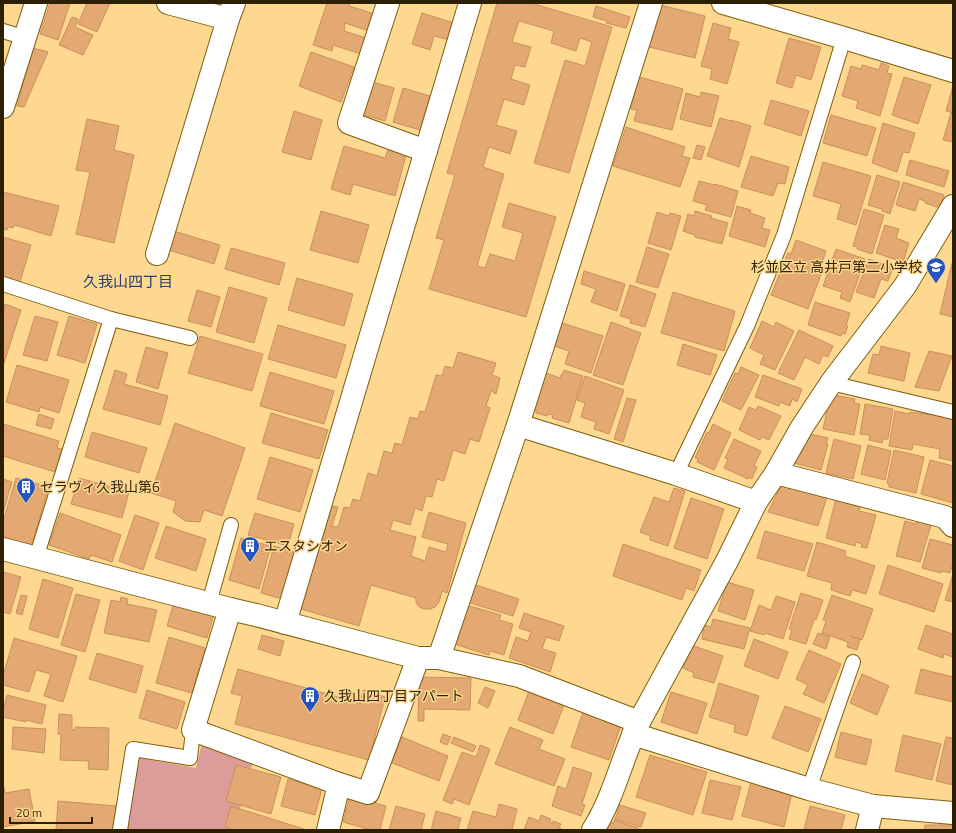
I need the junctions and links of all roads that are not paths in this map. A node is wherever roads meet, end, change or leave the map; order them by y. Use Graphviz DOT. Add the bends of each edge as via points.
graph roads {
  1 [pos="36,3"];
  2 [pos="168,3"];
  3 [pos="388,3"];
  4 [pos="470,3"];
  5 [pos="651,3"];
  6 [pos="723,3"];
  7 [pos="231,11"];
  8 [pos="3,31"];
  9 [pos="26,38"];
  10 [pos="844,38"];
  11 [pos="953,72"];
  12 [pos="3,107"];
  13 [pos="426,151"];
  14 [pos="953,206"];
  15 [pos="157,254"];
  16 [pos="3,284"];
  17 [pos="111,319"];
  18 [pos="190,338"];
  19 [pos="831,383"];
  20 [pos="953,412"];
  21 [pos="518,425"];
  22 [pos="776,472"];
  23 [pos="676,474"];
  24 [pos="756,502"];
  25 [pos="231,525"];
  26 [pos="953,526"];
  27 [pos="3,548"];
  28 [pos="36,558"];
  29 [pos="209,603"];
  30 [pos="230,609"];
  31 [pos="285,623"];
  32 [pos="428,658"];
  33 [pos="853,662"];
  34 [pos="636,728"];
  35 [pos="193,730"];
  36 [pos="339,784"];
  37 [pos="809,789"];
  38 [pos="873,806"];
  39 [pos="953,812"];
  40 [pos="120,830"];
  41 [pos="328,830"];
  42 [pos="593,830"];
  43 [pos="867,830"];
  1 -- 9 [label="street"];
  2 -- 7 [label="street"];
  3 -- 13 [label="street" via="349,123"];
  4 -- 13 [label="street"];
  5 -- 21 [label="street"];
  6 -- 10 [label="street"];
  7 -- 15 [label="street"];
  8 -- 9 [label="lane"];
  9 -- 12 [label="street"];
  10 -- 11 [label="street"];
  10 -- 23 [label="lane" via="784,235 747,326"];
  13 -- 31 [label="street"];
  14 -- 19 [label="street" via="905,286"];
  16 -- 17 [label="lane"];
  17 -- 18 [label="lane"];
  17 -- 28 [label="lane"];
  19 -- 20 [label="lane"];
  19 -- 22 [label="street"];
  21 -- 23 [label="street"];
  21 -- 32 [label="street"];
  22 -- 24 [label="street"];
  22 -- 26 [label="street" via="945,517"];
  23 -- 24 [label="street"];
  24 -- 34 [label="street"];
  25 -- 29 [label="lane"];
  27 -- 28 [label="street"];
  28 -- 29 [label="street"];
  29 -- 30 [label="street"];
  30 -- 31 [label="street"];
  30 -- 35 [label="street"];
  31 -- 32 [label="street"];
  32 -- 34 [label="street" via="519,676"];
  32 -- 36 [label="street" via="368,793"];
  33 -- 37 [label="lane"];
  34 -- 37 [label="street"];
  34 -- 42 [label="street" via="612,792"];
  35 -- 36 [label="street"];
  35 -- 40 [label="lane" via="190,758 133,749"];
  36 -- 41 [label="street"];
  37 -- 38 [label="street"];
  38 -- 39 [label="street"];
  38 -- 43 [label="street"];
}
